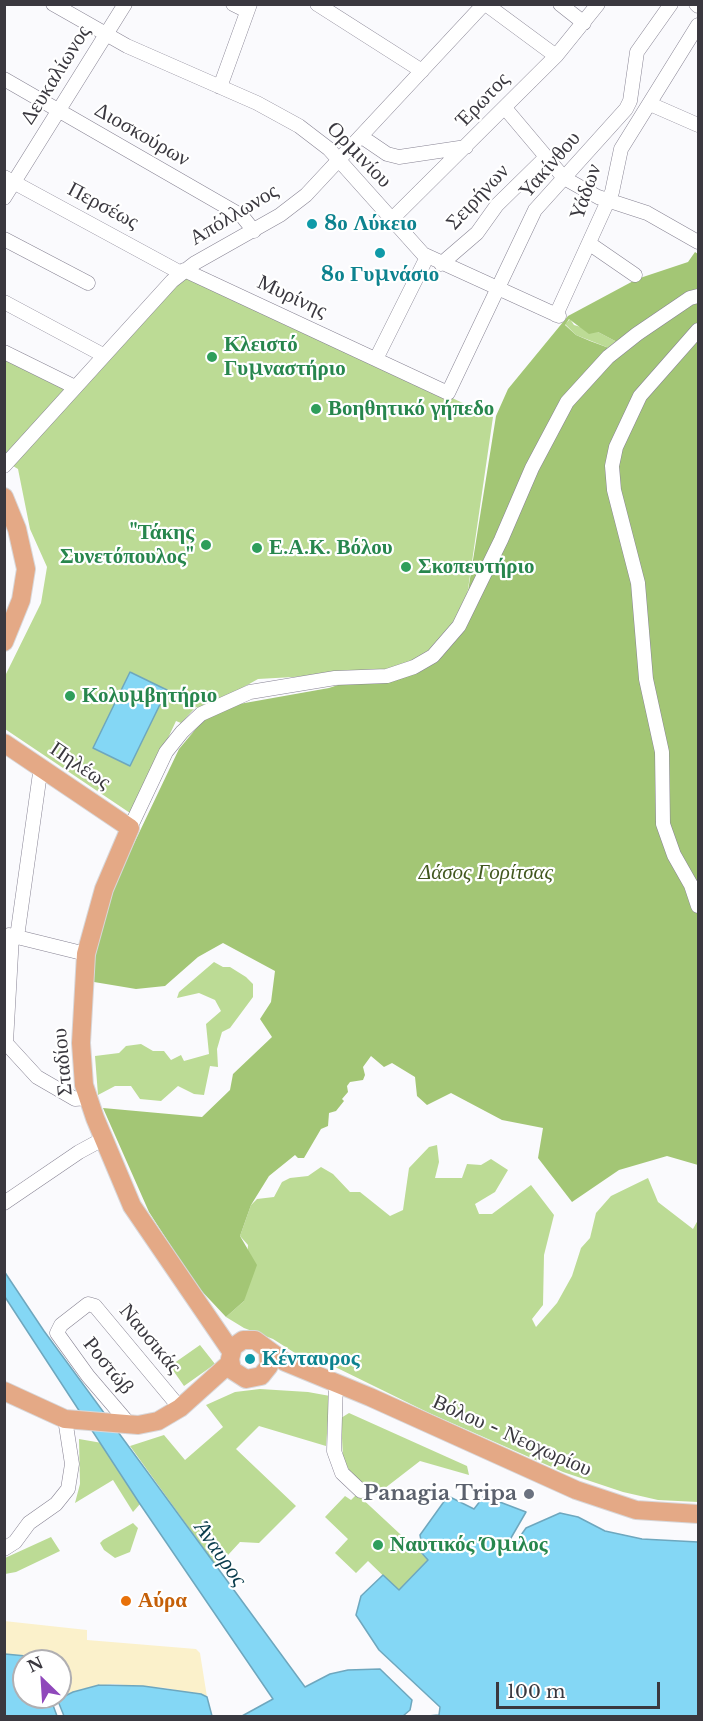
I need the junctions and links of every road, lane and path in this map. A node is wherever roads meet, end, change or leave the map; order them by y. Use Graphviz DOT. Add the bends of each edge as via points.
graph roads {
  1 [pos="53,4"];
  2 [pos="125,4"];
  3 [pos="233,4"];
  4 [pos="317,4"];
  5 [pos="560,4"];
  6 [pos="598,4"];
  7 [pos="671,4"];
  8 [pos="485,5"];
  9 [pos="248,8"];
  10 [pos="584,23"];
  11 [pos="699,25"];
  12 [pos="106,34"];
  13 [pos="556,56"];
  14 [pos="422,70"];
  15 [pos="4,80"];
  16 [pos="220,87"];
  17 [pos="650,104"];
  18 [pos="505,108"];
  19 [pos="58,111"];
  20 [pos="699,125"];
  21 [pos="362,137"];
  22 [pos="466,147"];
  23 [pos="545,158"];
  24 [pos="340,160"];
  25 [pos="564,178"];
  26 [pos="9,180"];
  27 [pos="4,198"];
  28 [pos="609,200"];
  29 [pos="392,220"];
  30 [pos="254,231"];
  31 [pos="4,238"];
  32 [pos="699,242"];
  33 [pos="590,244"];
  34 [pos="428,257"];
  35 [pos="441,264"];
  36 [pos="182,271"];
  37 [pos="635,275"];
  38 [pos="88,283"];
  39 [pos="497,290"];
  40 [pos="699,296"];
  41 [pos="4,302"];
  42 [pos="558,316"];
  43 [pos="699,330"];
  44 [pos="4,352"];
  45 [pos="103,356"];
  46 [pos="376,359"];
  47 [pos="75,387"];
  48 [pos="448,393"];
  49 [pos="4,466"];
  50 [pos="4,497"];
  51 [pos="4,642"];
  52 [pos="5,746"];
  53 [pos="40,766"];
  54 [pos="130,828"];
  55 [pos="699,906"];
  56 [pos="11,936"];
  57 [pos="86,954"];
  58 [pos="5,1042"];
  59 [pos="88,1098"];
  60 [pos="104,1139"];
  61 [pos="4,1203"];
  62 [pos="58,1330"];
  63 [pos="268,1351"];
  64 [pos="237,1358"];
  65 [pos="266,1371"];
  66 [pos="315,1374"];
  67 [pos="336,1382"];
  68 [pos="4,1390"];
  69 [pos="180,1408"];
  70 [pos="72,1421"];
  71 [pos="128,1425"];
  72 [pos="361,1491"];
  73 [pos="699,1514"];
  74 [pos="25,1527"];
  75 [pos="4,1537"];
  76 [pos="4,1549"];
  1 -- 12 [label="street, Ορμινίου"];
  2 -- 12 [label="street, Δευκαλίωνος"];
  3 -- 9 [label="street"];
  4 -- 14 [label="street"];
  5 -- 10 [label="street"];
  6 -- 10 [label="street, Έρωτος"];
  7 -- 25 [label="street, Υακίνθου" via="636,52 626,109"];
  8 -- 13 [label="street"];
  8 -- 14 [label="street, Απόλλωνος"];
  9 -- 16 [label="street"];
  10 -- 13 [label="street, Έρωτος"];
  11 -- 17 [label="street, Υάδων"];
  12 -- 16 [label="street, Ορμινίου"];
  12 -- 19 [label="street, Δευκαλίωνος"];
  13 -- 18 [label="street, Έρωτος"];
  14 -- 21 [label="street, Απόλλωνος"];
  15 -- 19 [label="street, Διοσκούρων"];
  16 -- 24 [label="street, Ορμινίου" via="299,126"];
  17 -- 20 [label="street"];
  17 -- 28 [label="street, Υάδων" via="621,149"];
  18 -- 22 [label="street, Έρωτος"];
  18 -- 23 [label="street"];
  19 -- 26 [label="street, Δευκαλίωνος"];
  19 -- 30 [label="street, Διοσκούρων" via="242,216"];
  21 -- 22 [label="street" via="387,154 399,157"];
  21 -- 24 [label="street, Απόλλωνος"];
  22 -- 29 [label="street, Έρωτος"];
  23 -- 25 [label="street"];
  23 -- 35 [label="street, Σειρήνων" via="497,205 477,233"];
  24 -- 29 [label="street, Ορμινίου"];
  24 -- 30 [label="street, Απόλλωνος" via="306,195"];
  25 -- 28 [label="street"];
  25 -- 39 [label="street, Υακίνθου" via="535,210"];
  26 -- 27 [label="street, Δευκαλίωνος"];
  26 -- 36 [label="street, Περσέως"];
  28 -- 32 [label="street" via="646,213"];
  28 -- 33 [label="street, Υάδων"];
  29 -- 34 [label="street, Ορμινίου"];
  30 -- 36 [label="street, Απόλλωνος"];
  31 -- 38 [label="street"];
  33 -- 37 [label="street"];
  33 -- 42 [label="street, Υάδων"];
  34 -- 35 [label="street, Ορμινίου"];
  34 -- 46 [label="street"];
  35 -- 39 [label="street, Ορμινίου"];
  36 -- 45 [label="street, Απόλλωνος"];
  36 -- 46 [label="street, Μυρίνης"];
  39 -- 42 [label="street, Ορμινίου"];
  39 -- 48 [label="street, Υακίνθου"];
  40 -- 54 [label="street" via="637,334 609,357 567,402 459,626 433,656 387,676 334,678 250,692 201,714 187,725 166,753"];
  41 -- 45 [label="street"];
  43 -- 55 [label="street" via="640,396 616,447 612,466 614,490 638,583 646,679 662,752 663,824"];
  44 -- 47 [label="street"];
  45 -- 47 [label="street, Απόλλωνος"];
  46 -- 48 [label="street, Μυρίνης"];
  47 -- 49 [label="street, Απόλλωνος"];
  50 -- 51 [label="main road" via="20,539 26,569 21,600"];
  52 -- 53 [label="main road, Πηλέως"];
  53 -- 54 [label="main road, Πηλέως"];
  53 -- 56 [label="street"];
  54 -- 57 [label="main road, Σταδίου" via="104,889"];
  56 -- 57 [label="street"];
  56 -- 58 [label="street"];
  57 -- 59 [label="main road, Σταδίου" via="81,1043"];
  58 -- 59 [label="street" via="38,1077 75,1099"];
  59 -- 60 [label="main road, Σταδίου"];
  60 -- 61 [label="street"];
  60 -- 64 [label="main road, Σταδίου" via="136,1213"];
  62 -- 69 [label="street, Ναυσικάς" via="86,1305 93,1304"];
  62 -- 71 [label="street, Ροστώβ" via="67,1350"];
  63 -- 64 [label="main road, Βόλου - Νεοχωρίου" via="260,1342"];
  63 -- 65 [label="main road"];
  63 -- 66 [label="main road, Βόλου - Νεοχωρίου"];
  64 -- 65 [label="main road" via="254,1379"];
  64 -- 69 [label="main road"];
  65 -- 66 [label="main road"];
  66 -- 67 [label="main road, Βόλου - Νεοχωρίου"];
  67 -- 72 [label="street" via="333,1451 342,1473"];
  67 -- 73 [label="main road, Βόλου - Νεοχωρίου" via="595,1498 636,1510"];
  68 -- 70 [label="main road"];
  69 -- 71 [label="main road" via="153,1422"];
  70 -- 71 [label="main road"];
  70 -- 74 [label="street" via="68,1489 56,1504"];
  74 -- 75 [label="street"];
  74 -- 76 [label="street" via="15,1542"];
}
